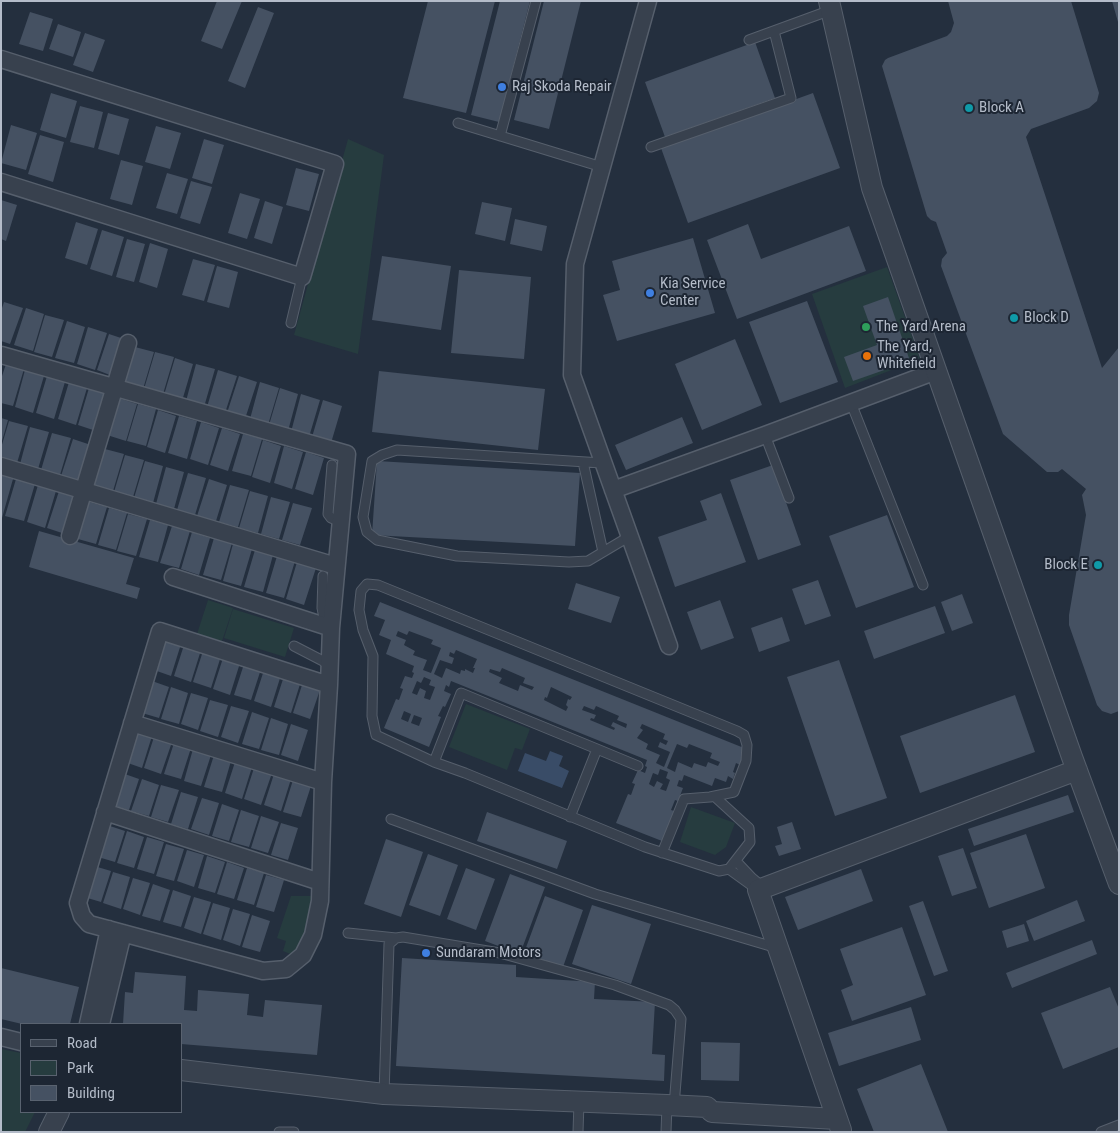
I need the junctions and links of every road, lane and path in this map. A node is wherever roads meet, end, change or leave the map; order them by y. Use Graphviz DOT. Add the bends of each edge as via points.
graph roads {
  1 [pos="536,1"];
  2 [pos="645,2"];
  3 [pos="830,6"];
  4 [pos="774,31"];
  5 [pos="749,40"];
  6 [pos="1,59"];
  7 [pos="458,123"];
  8 [pos="500,136"];
  9 [pos="650,148"];
  10 [pos="602,167"];
  11 [pos="1,182"];
  12 [pos="302,277"];
  13 [pos="291,323"];
  14 [pos="128,343"];
  15 [pos="1,355"];
  16 [pos="936,371"];
  17 [pos="115,388"];
  18 [pos="851,402"];
  19 [pos="765,435"];
  20 [pos="583,462"];
  21 [pos="602,463"];
  22 [pos="332,465"];
  23 [pos="1,466"];
  24 [pos="613,490"];
  25 [pos="84,491"];
  26 [pos="789,498"];
  27 [pos="340,522"];
  28 [pos="70,536"];
  29 [pos="630,536"];
  30 [pos="603,552"];
  31 [pos="336,566"];
  32 [pos="173,576"];
  33 [pos="323,576"];
  34 [pos="923,586"];
  35 [pos="332,624"];
  36 [pos="294,646"];
  37 [pos="669,646"];
  38 [pos="330,667"];
  39 [pos="329,685"];
  40 [pos="132,723"];
  41 [pos="597,749"];
  42 [pos="434,762"];
  43 [pos="638,766"];
  44 [pos="1077,770"];
  45 [pos="323,782"];
  46 [pos="714,796"];
  47 [pos="105,812"];
  48 [pos="570,817"];
  49 [pos="391,820"];
  50 [pos="662,853"];
  51 [pos="736,861"];
  52 [pos="729,869"];
  53 [pos="320,882"];
  54 [pos="1119,884"];
  55 [pos="761,889"];
  56 [pos="116,931"];
  57 [pos="348,933"];
  58 [pos="396,938"];
  59 [pos="777,948"];
  60 [pos="105,981"];
  61 [pos="88,1023"];
  62 [pos="101,1023"];
  63 [pos="1,1037"];
  64 [pos="20,1042"];
  65 [pos="182,1070"];
  66 [pos="384,1094"];
  67 [pos="579,1102"];
  68 [pos="671,1105"];
  69 [pos="59,1113"];
  70 [pos="837,1119"];
  71 [pos="1119,1125"];
  72 [pos="49,1132"];
  73 [pos="279,1132"];
  74 [pos="294,1132"];
  75 [pos="578,1132"];
  76 [pos="666,1132"];
  77 [pos="1101,1132"];
  1 -- 8 [label="lane"];
  2 -- 10 [label="street"];
  3 -- 4 [label="lane"];
  3 -- 16 [label="street" via="872,188"];
  4 -- 5 [label="lane"];
  4 -- 9 [label="lane" via="791,98"];
  6 -- 12 [label="street" via="335,164"];
  7 -- 8 [label="lane"];
  8 -- 10 [label="lane"];
  10 -- 21 [label="street" via="575,264 572,375"];
  11 -- 12 [label="street"];
  12 -- 13 [label="lane"];
  14 -- 17 [label="street"];
  15 -- 17 [label="street"];
  16 -- 18 [label="street"];
  16 -- 44 [label="street"];
  17 -- 25 [label="street"];
  17 -- 27 [label="street" via="347,454"];
  18 -- 19 [label="street"];
  18 -- 34 [label="lane"];
  19 -- 24 [label="street"];
  19 -- 26 [label="lane"];
  20 -- 21 [label="lane"];
  20 -- 30 [label="lane"];
  20 -- 30 [label="lane" via="397,450 372,461 363,517 367,532 377,540 457,556 579,562 588,561"];
  21 -- 24 [label="street"];
  22 -- 27 [label="lane" via="328,514"];
  23 -- 25 [label="street"];
  24 -- 29 [label="street"];
  25 -- 28 [label="street"];
  25 -- 31 [label="street"];
  27 -- 31 [label="street"];
  29 -- 30 [label="lane"];
  29 -- 37 [label="street"];
  31 -- 35 [label="street"];
  32 -- 35 [label="street"];
  33 -- 35 [label="lane" via="322,608 324,618"];
  35 -- 38 [label="street"];
  36 -- 38 [label="lane"];
  38 -- 39 [label="street"];
  39 -- 40 [label="street" via="160,631"];
  39 -- 45 [label="street"];
  40 -- 45 [label="street"];
  40 -- 47 [label="street"];
  41 -- 42 [label="lane" via="462,692"];
  41 -- 43 [label="lane"];
  41 -- 48 [label="lane"];
  42 -- 46 [label="lane" via="376,735 372,716 373,656 362,630 360,610 361,591 367,584 378,585 744,735 746,761 734,792"];
  42 -- 48 [label="lane"];
  44 -- 54 [label="street"];
  44 -- 55 [label="street"];
  45 -- 53 [label="street"];
  46 -- 50 [label="lane" via="684,798"];
  46 -- 51 [label="lane" via="749,828 750,842"];
  47 -- 53 [label="street"];
  47 -- 56 [label="street" via="78,903 89,924"];
  48 -- 50 [label="lane"];
  49 -- 59 [label="lane" via="595,894"];
  50 -- 52 [label="lane" via="718,872"];
  51 -- 52 [label="lane"];
  51 -- 55 [label="lane"];
  52 -- 55 [label="lane"];
  53 -- 56 [label="street" via="313,935 303,955 286,969 263,970"];
  55 -- 59 [label="street"];
  56 -- 60 [label="street"];
  57 -- 58 [label="lane"];
  58 -- 66 [label="lane" via="390,944"];
  58 -- 68 [label="lane" via="500,953 615,985 669,1005 681,1019"];
  59 -- 70 [label="street"];
  60 -- 61 [label="street"];
  60 -- 62 [label="street"];
  63 -- 64 [label="street"];
  65 -- 66 [label="street"];
  66 -- 67 [label="street"];
  67 -- 68 [label="street"];
  67 -- 75 [label="lane"];
  68 -- 70 [label="street" via="707,1107 712,1112"];
  68 -- 76 [label="lane"];
  69 -- 72 [label="street"];
  71 -- 77 [label="lane"];
  73 -- 74 [label="lane"];
}
